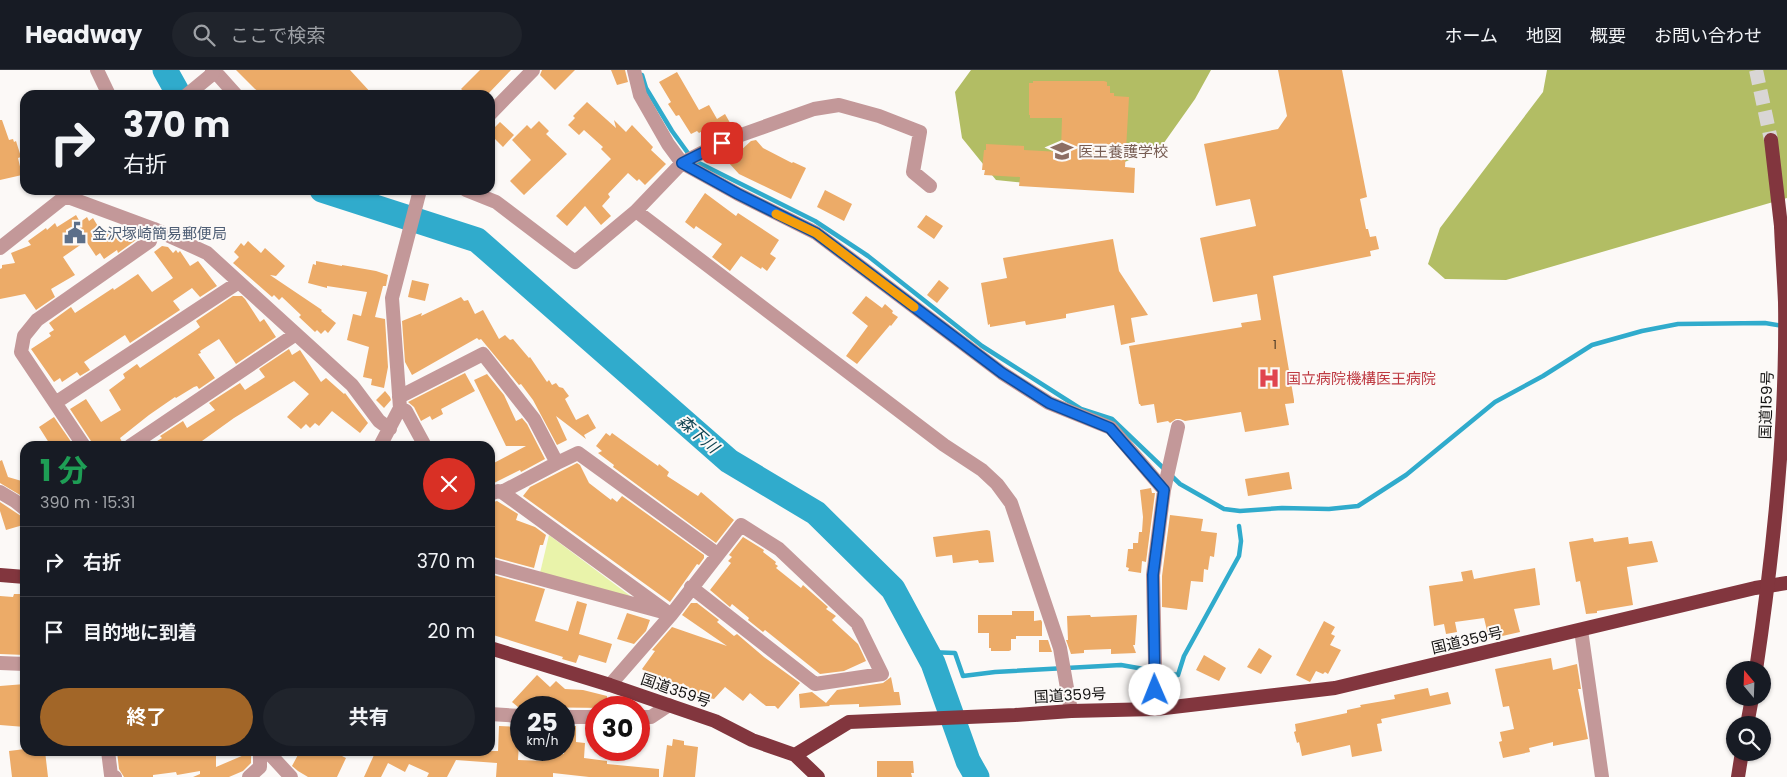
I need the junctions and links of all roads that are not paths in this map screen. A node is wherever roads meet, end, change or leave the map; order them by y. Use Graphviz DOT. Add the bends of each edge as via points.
graph roads {
  1 [pos="97,70"];
  2 [pos="533,70"];
  3 [pos="634,70"];
  4 [pos="212,73"];
  5 [pos="107,90"];
  6 [pos="193,90"];
  7 [pos="232,90"];
  8 [pos="495,109"];
  9 [pos="1771,140"];
  10 [pos="688,160"];
  11 [pos="930,186"];
  12 [pos="66,195"];
  13 [pos="73,195"];
  14 [pos="419,195"];
  15 [pos="478,195"];
  16 [pos="636,211"];
  17 [pos="154,228"];
  18 [pos="0,248"];
  19 [pos="239,282"];
  20 [pos="296,334"];
  21 [pos="400,402"];
  22 [pos="55,403"];
  23 [pos="1178,427"];
  24 [pos="390,428"];
  25 [pos="81,441"];
  26 [pos="137,441"];
  27 [pos="383,441"];
  28 [pos="422,441"];
  29 [pos="558,463"];
  30 [pos="1166,485"];
  31 [pos="0,492"];
  32 [pos="496,493"];
  33 [pos="20,505"];
  34 [pos="717,554"];
  35 [pos="495,566"];
  36 [pos="0,575"];
  37 [pos="20,576"];
  38 [pos="1787,583"];
  39 [pos="691,587"];
  40 [pos="671,614"];
  41 [pos="1581,630"];
  42 [pos="495,650"];
  43 [pos="1757,661"];
  44 [pos="0,663"];
  45 [pos="20,664"];
  46 [pos="610,685"];
  47 [pos="669,705"];
  48 [pos="1156,709"];
  49 [pos="1071,711"];
  50 [pos="495,714"];
  51 [pos="510,715"];
  52 [pos="650,717"];
  53 [pos="795,755"];
  54 [pos="109,756"];
  55 [pos="260,756"];
  56 [pos="272,756"];
  57 [pos="1742,761"];
  58 [pos="1741,775"];
  59 [pos="115,777"];
  60 [pos="249,777"];
  61 [pos="291,777"];
  62 [pos="818,777"];
  63 [pos="1602,777"];
  1 -- 5 [label="street"];
  2 -- 8 [label="street"];
  3 -- 10 [label="street" via="640,95 668,144"];
  4 -- 6 [label="street"];
  4 -- 7 [label="street"];
  9 -- 43 [label="highway, 国道159号, bridge" via="1781,226 1785,304 1783,394 1778,490"];
  10 -- 11 [label="street" via="741,135 814,109 839,105 920,132 913,172"];
  10 -- 16 [label="street"];
  10 -- 30 [label="street" via="738,194 816,233 1002,373 1049,403 1110,428"];
  12 -- 18 [label="street"];
  13 -- 17 [label="street"];
  14 -- 21 [label="street" via="392,298"];
  15 -- 16 [label="street" via="496,202 575,262"];
  16 -- 49 [label="street" via="997,484 1011,503 1060,648"];
  17 -- 19 [label="street" via="207,253"];
  17 -- 22 [label="street" via="150,241 38,320 24,336 20,352"];
  19 -- 20 [label="street"];
  19 -- 22 [label="street"];
  20 -- 24 [label="street" via="352,385 379,421"];
  20 -- 26 [label="street"];
  21 -- 24 [label="street"];
  21 -- 28 [label="street"];
  21 -- 29 [label="street" via="483,354 534,419"];
  22 -- 25 [label="street"];
  23 -- 30 [label="street"];
  24 -- 27 [label="street"];
  29 -- 32 [label="street"];
  29 -- 34 [label="street" via="578,453"];
  30 -- 48 [label="street" via="1153,575"];
  31 -- 33 [label="street"];
  32 -- 40 [label="street"];
  34 -- 39 [label="street"];
  34 -- 39 [label="street" via="741,525 779,549 857,623 882,674 815,684"];
  35 -- 40 [label="street"];
  36 -- 37 [label="highway"];
  38 -- 41 [label="highway, 国道359号"];
  39 -- 40 [label="street"];
  40 -- 46 [label="street"];
  41 -- 48 [label="highway, 国道359号" via="1335,688"];
  41 -- 63 [label="street"];
  42 -- 46 [label="highway, 国道359号"];
  44 -- 45 [label="street"];
  46 -- 47 [label="highway, 国道359号"];
  47 -- 52 [label="street"];
  47 -- 53 [label="highway, 国道359号"];
  48 -- 49 [label="highway, 国道359号"];
  49 -- 53 [label="highway, 国道359号" via="849,722"];
  50 -- 51 [label="street"];
  53 -- 62 [label="highway"];
  54 -- 59 [label="street" via="111,775"];
  55 -- 60 [label="street" via="260,767"];
  56 -- 61 [label="street"];
  57 -- 58 [label="highway"];
}
